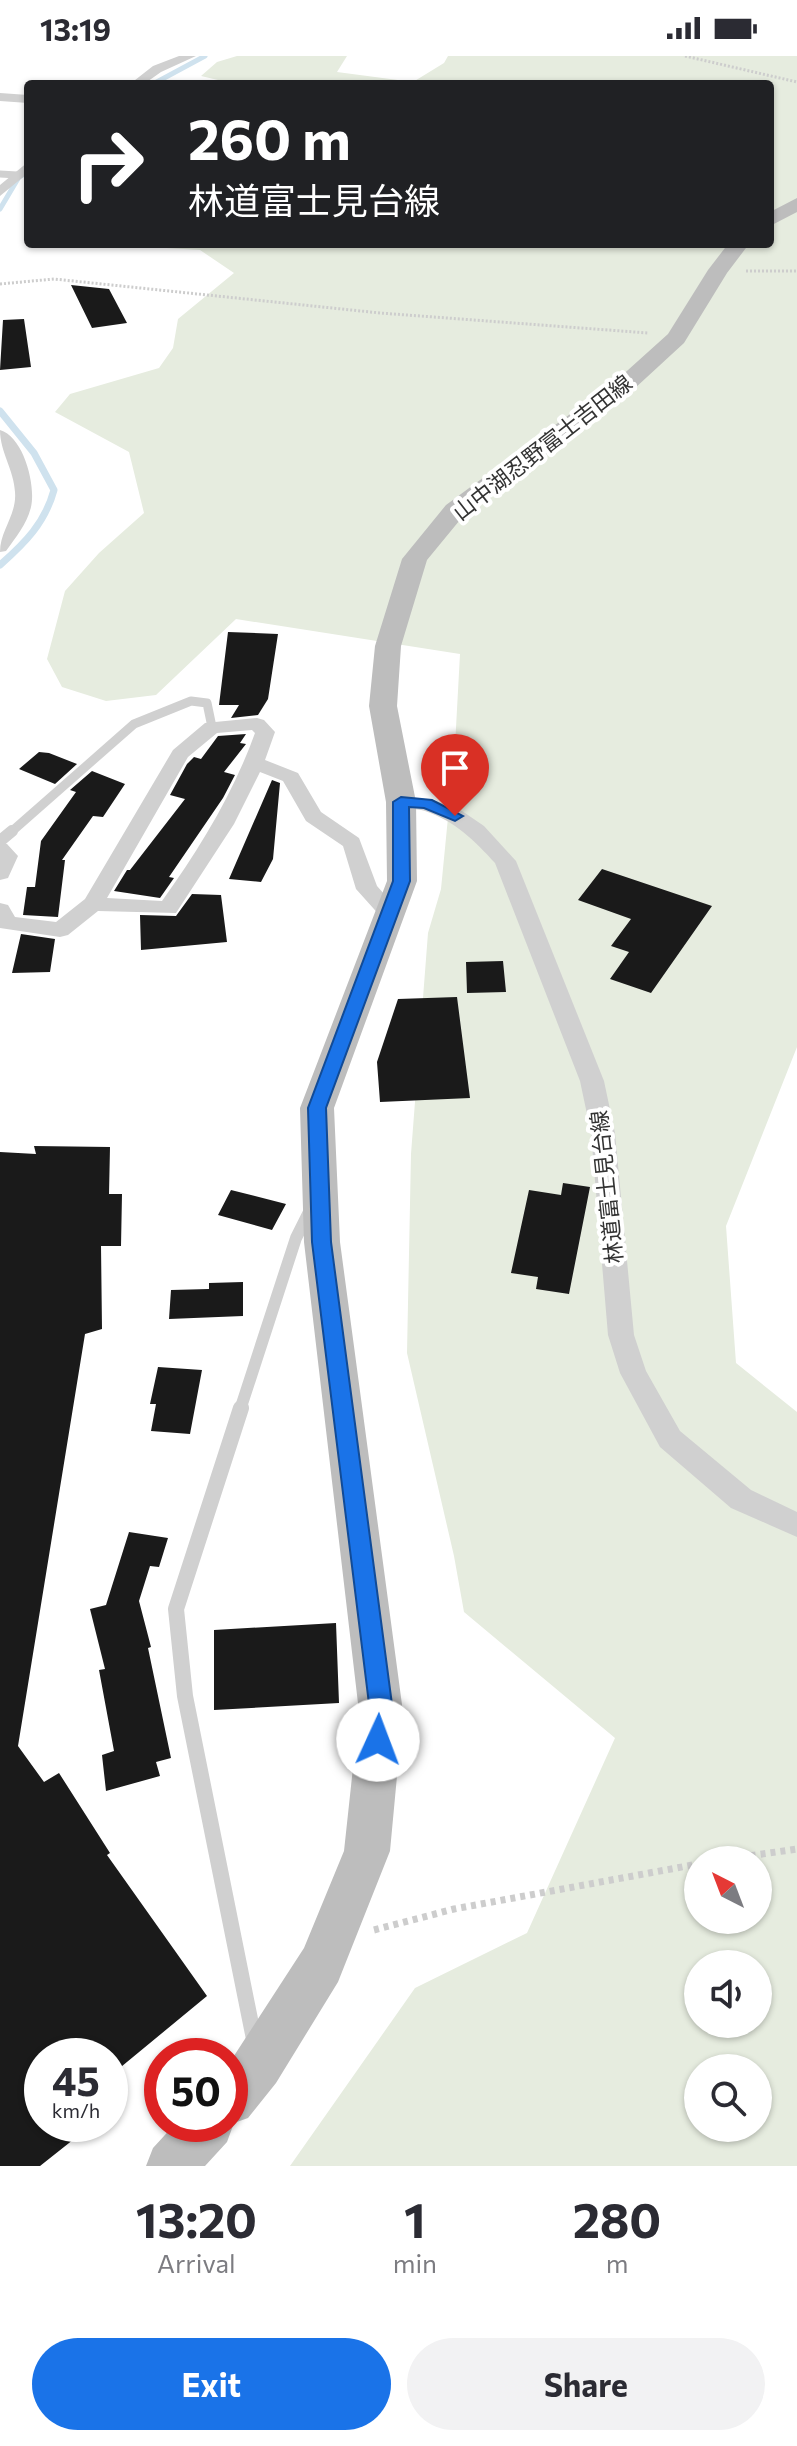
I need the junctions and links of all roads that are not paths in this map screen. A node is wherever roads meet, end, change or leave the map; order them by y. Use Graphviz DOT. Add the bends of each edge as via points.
graph roads {
  1 [pos="190,56"];
  2 [pos="142,80"];
  3 [pos="0,97"];
  4 [pos="24,99"];
  5 [pos="22,170"];
  6 [pos="0,174"];
  7 [pos="0,192"];
  8 [pos="797,204"];
  9 [pos="774,218"];
  10 [pos="728,257"];
  11 [pos="0,435"];
  12 [pos="0,547"];
  13 [pos="212,727"];
  14 [pos="256,763"];
  15 [pos="401,802"];
  16 [pos="0,841"];
  17 [pos="0,849"];
  18 [pos="0,873"];
  19 [pos="93,904"];
  20 [pos="0,910"];
  21 [pos="390,913"];
  22 [pos="320,1192"];
  23 [pos="797,1525"];
  24 [pos="259,2066"];
  25 [pos="248,2079"];
  26 [pos="193,2142"];
  27 [pos="171,2166"];
  1 -- 2 [label="street"];
  3 -- 4 [label="street"];
  5 -- 6 [label="lane"];
  5 -- 7 [label="street"];
  8 -- 9 [label="main road"];
  10 -- 15 [label="main road, 山中湖忍野富士吉田線" via="676,338 626,384 455,510 415,559 388,646 383,706"];
  11 -- 12 [label="street" via="10,444 26,489 19,518"];
  13 -- 14 [label="street" via="257,724 265,732"];
  13 -- 16 [label="lane" via="207,703 191,701 134,724"];
  13 -- 19 [label="street" via="180,754"];
  14 -- 19 [label="street" via="207,854 168,908"];
  14 -- 21 [label="street" via="291,777 313,816 352,843 367,889"];
  15 -- 21 [label="main road, 山中湖忍野富士吉田線" via="402,881"];
  15 -- 23 [label="street, 林道富士見台線" via="426,804 455,816 505,861 592,1081 603,1133 621,1335 633,1373 670,1439 741,1499"];
  17 -- 18 [label="street" via="7,856"];
  19 -- 20 [label="street" via="60,930 8,923"];
  21 -- 22 [label="main road, 山中湖忍野富士吉田線" via="317,1108"];
  22 -- 24 [label="main road, 山中湖忍野富士吉田線" via="381,1712 367,1851 321,1965"];
  22 -- 24 [label="lane" via="296,1238 176,1609 185,1696"];
  24 -- 25 [label="main road, 山中湖忍野富士吉田線"];
  26 -- 27 [label="main road"];
}
